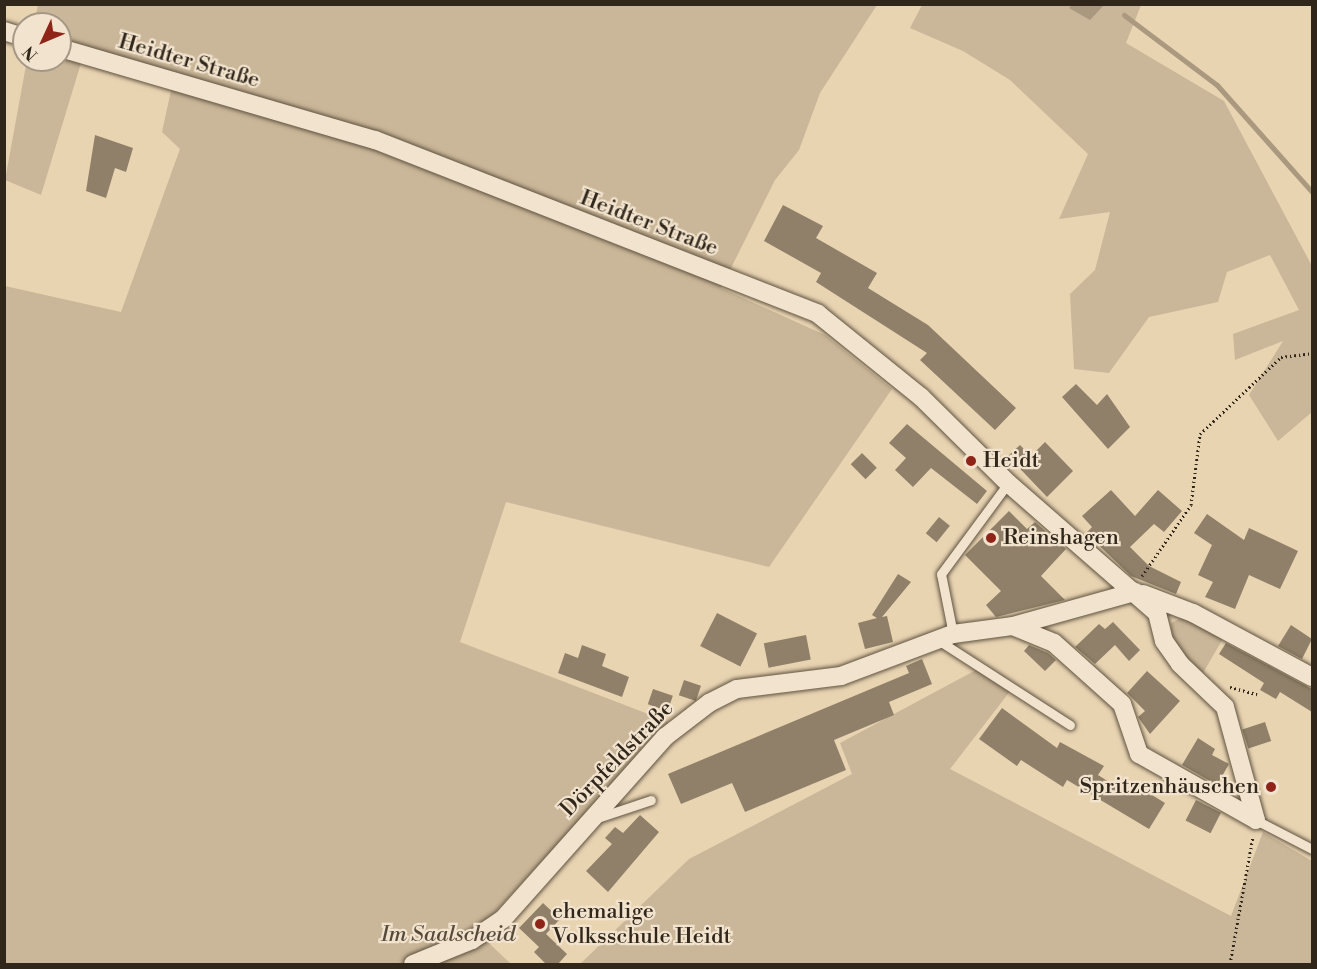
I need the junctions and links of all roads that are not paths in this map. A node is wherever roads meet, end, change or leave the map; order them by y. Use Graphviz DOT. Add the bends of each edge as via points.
graph roads {
  1 [pos="72,52"];
  2 [pos="1008,483"];
  3 [pos="1136,592"];
  4 [pos="1013,626"];
  5 [pos="945,637"];
  6 [pos="1312,677"];
  7 [pos="1070,725"];
  8 [pos="651,800"];
  9 [pos="588,820"];
  10 [pos="1256,820"];
  11 [pos="1312,849"];
  12 [pos="413,964"];
  1 -- 2 [label="street, Heidter Straße" via="375,140 818,314 921,397"];
  2 -- 3 [label="street, Heidter Straße"];
  2 -- 5 [label="lane" via="940,574"];
  3 -- 4 [label="street, Dörpfeldstraße"];
  3 -- 6 [label="street" via="1193,613"];
  3 -- 10 [label="street" via="1157,613 1164,641 1180,664 1225,707"];
  4 -- 5 [label="street, Dörpfeldstraße"];
  4 -- 10 [label="street" via="1054,643 1122,704 1139,754"];
  5 -- 7 [label="lane"];
  5 -- 9 [label="street, Dörpfeldstraße" via="841,676 737,689 709,703 665,737"];
  8 -- 9 [label="lane"];
  9 -- 12 [label="street, Dörpfeldstraße" via="503,919 472,940"];
  10 -- 11 [label="lane"];
}
